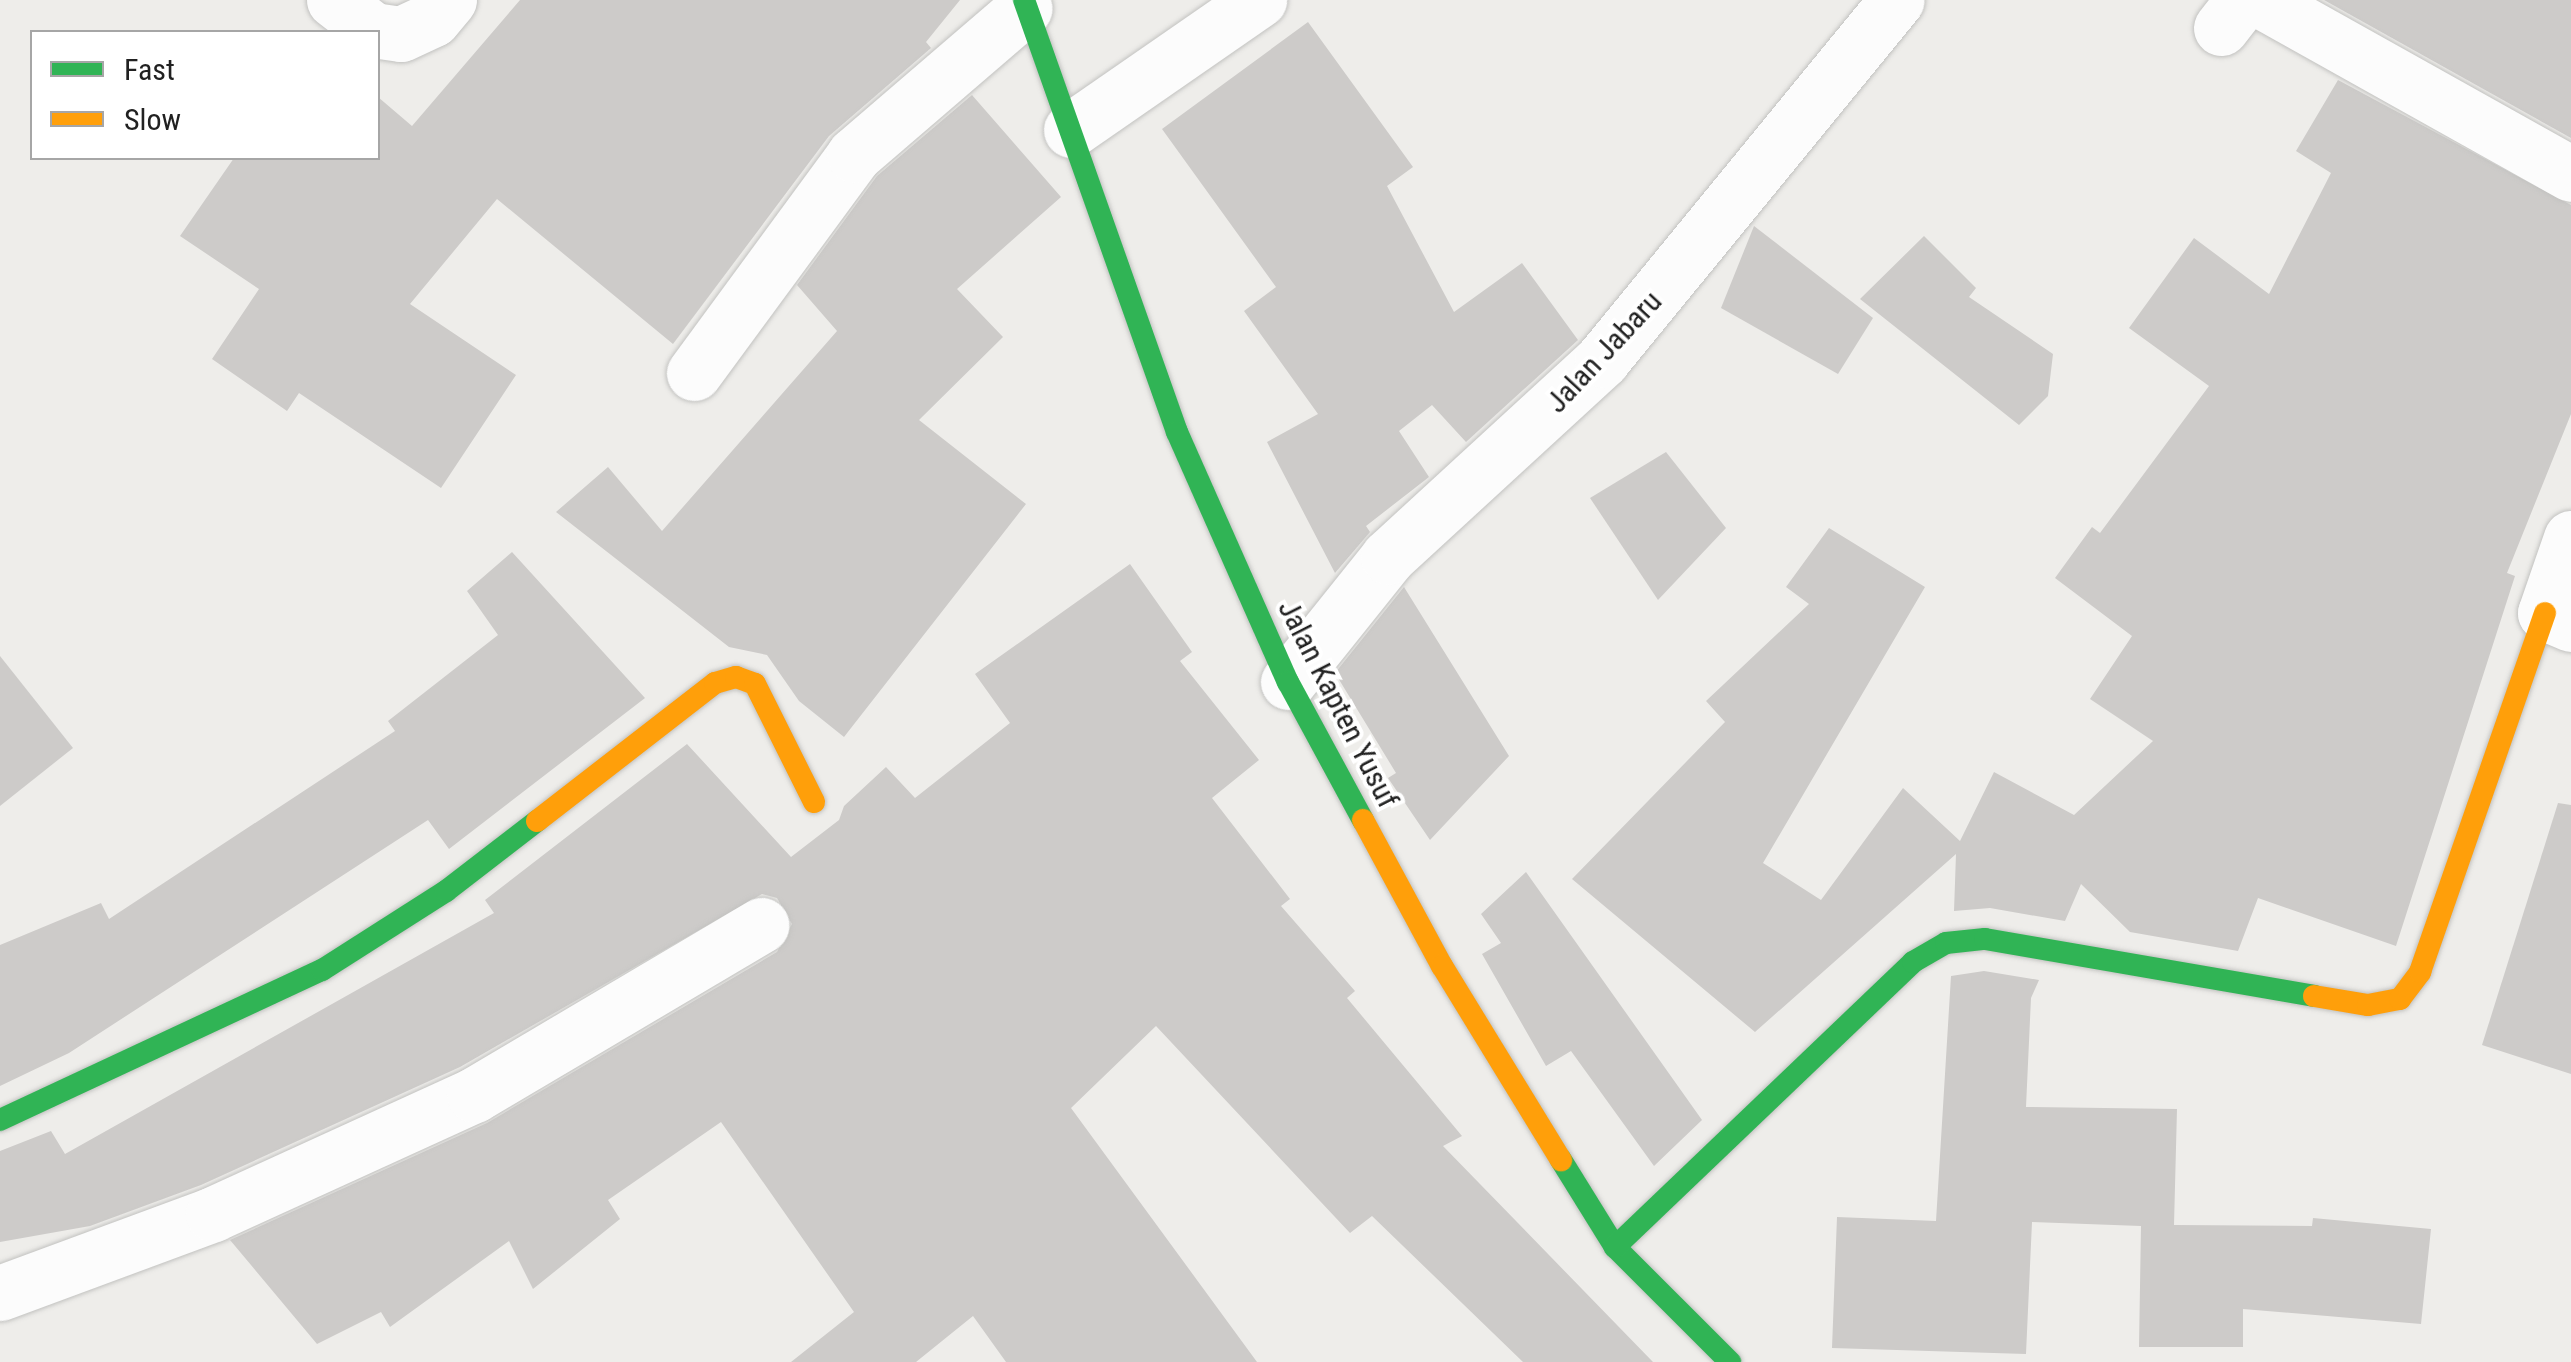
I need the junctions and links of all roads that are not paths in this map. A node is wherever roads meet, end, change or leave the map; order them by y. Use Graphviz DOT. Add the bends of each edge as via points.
graph roads {
  1 [pos="334,0"];
  2 [pos="450,0"];
  3 [pos="1260,0"];
  4 [pos="1897,0"];
  5 [pos="1024,4"];
  6 [pos="2241,9"];
  7 [pos="373,30"];
  8 [pos="380,31"];
  9 [pos="1070,130"];
  10 [pos="2571,174"];
  11 [pos="694,373"];
  12 [pos="2571,538"];
  13 [pos="2558,619"];
  14 [pos="1288,682"];
  15 [pos="814,802"];
  16 [pos="761,925"];
  17 [pos="0,1120"];
  18 [pos="1615,1247"];
  19 [pos="0,1293"];
  20 [pos="1730,1362"];
  1 -- 7 [label="street"];
  2 -- 8 [label="street" via="433,19 402,34"];
  3 -- 9 [label="street"];
  4 -- 14 [label="street, Jalan Jabaru" via="1602,360 1388,557"];
  5 -- 9 [label="street, Jalan Kapten Yusuf"];
  5 -- 11 [label="street" via="854,155"];
  6 -- 10 [label="street"];
  9 -- 14 [label="street, Jalan Kapten Yusuf" via="1178,432"];
  12 -- 13 [label="street"];
  13 -- 18 [label="street" via="2420,972 2400,999 2368,1005 1985,938 1946,943 1913,962"];
  14 -- 18 [label="street, Jalan Kapten Yusuf" via="1442,966"];
  15 -- 17 [label="street" via="754,684 736,677 715,683 446,891 322,970"];
  16 -- 19 [label="street" via="474,1095 213,1214"];
  18 -- 20 [label="street, Jalan Kapten Yusuf"];
}
